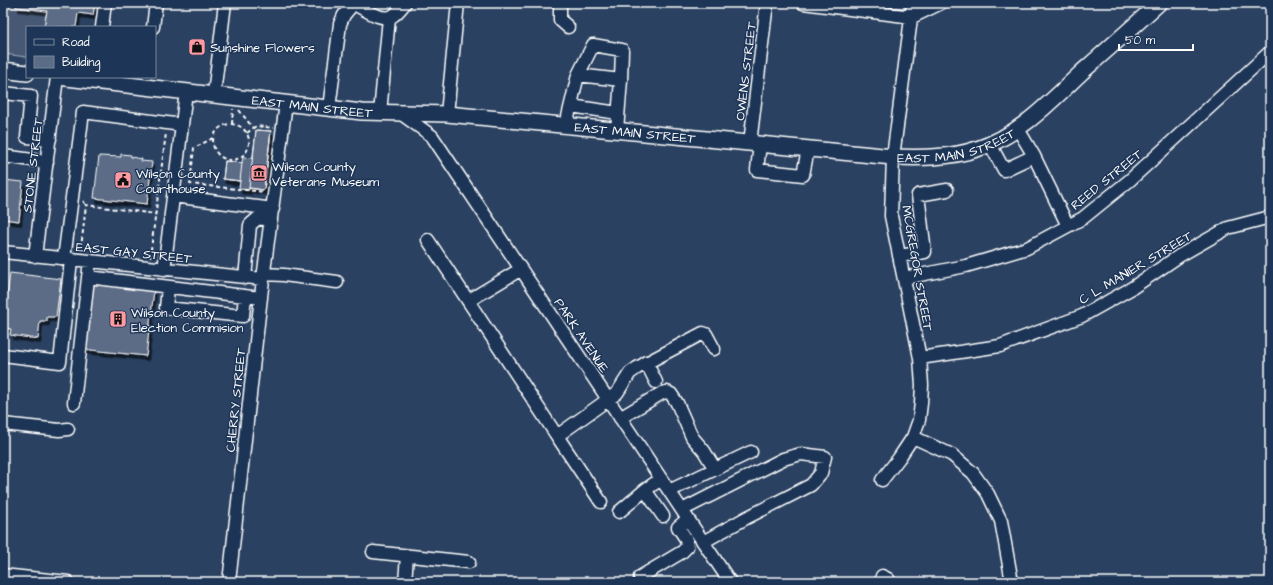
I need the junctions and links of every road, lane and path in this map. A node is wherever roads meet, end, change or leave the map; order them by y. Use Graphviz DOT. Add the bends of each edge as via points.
graph roads {
  1 [pos="105,3"];
  2 [pos="156,3"];
  3 [pos="225,3"];
  4 [pos="354,3"];
  5 [pos="358,3"];
  6 [pos="405,3"];
  7 [pos="458,3"];
  8 [pos="560,3"];
  9 [pos="767,3"];
  10 [pos="803,3"];
  11 [pos="913,3"];
  12 [pos="941,3"];
  13 [pos="1159,3"];
  14 [pos="912,17"];
  15 [pos="389,18"];
  16 [pos="102,26"];
  17 [pos="153,26"];
  18 [pos="568,27"];
  19 [pos="1270,52"];
  20 [pos="3,70"];
  21 [pos="26,73"];
  22 [pos="578,75"];
  23 [pos="58,78"];
  24 [pos="77,78"];
  25 [pos="621,80"];
  26 [pos="135,81"];
  27 [pos="186,91"];
  28 [pos="3,94"];
  29 [pos="214,94"];
  30 [pos="286,103"];
  31 [pos="571,106"];
  32 [pos="329,108"];
  33 [pos="233,109"];
  34 [pos="238,110"];
  35 [pos="380,113"];
  36 [pos="618,113"];
  37 [pos="400,114"];
  38 [pos="447,114"];
  39 [pos="232,124"];
  40 [pos="182,125"];
  41 [pos="566,125"];
  42 [pos="252,128"];
  43 [pos="277,128"];
  44 [pos="1018,129"];
  45 [pos="617,130"];
  46 [pos="166,131"];
  47 [pos="247,133"];
  48 [pos="27,137"];
  49 [pos="213,138"];
  50 [pos="50,140"];
  51 [pos="755,143"];
  52 [pos="990,144"];
  53 [pos="808,149"];
  54 [pos="3,156"];
  55 [pos="1034,156"];
  56 [pos="893,157"];
  57 [pos="24,159"];
  58 [pos="47,162"];
  59 [pos="947,190"];
  60 [pos="269,193"];
  61 [pos="173,196"];
  62 [pos="156,214"];
  63 [pos="272,214"];
  64 [pos="1270,217"];
  65 [pos="1068,226"];
  66 [pos="428,240"];
  67 [pos="80,248"];
  68 [pos="3,252"];
  69 [pos="35,256"];
  70 [pos="899,256"];
  71 [pos="150,257"];
  72 [pos="68,260"];
  73 [pos="90,262"];
  74 [pos="521,269"];
  75 [pos="164,270"];
  76 [pos="88,277"];
  77 [pos="264,277"];
  78 [pos="245,278"];
  79 [pos="904,278"];
  80 [pos="337,282"];
  81 [pos="168,287"];
  82 [pos="245,296"];
  83 [pos="261,298"];
  84 [pos="468,301"];
  85 [pos="714,349"];
  86 [pos="3,355"];
  87 [pos="920,358"];
  88 [pos="646,362"];
  89 [pos="656,382"];
  90 [pos="609,400"];
  91 [pos="74,403"];
  92 [pos="620,418"];
  93 [pos="3,424"];
  94 [pos="68,429"];
  95 [pos="557,436"];
  96 [pos="913,437"];
  97 [pos="751,452"];
  98 [pos="715,469"];
  99 [pos="661,479"];
  100 [pos="882,480"];
  101 [pos="645,490"];
  102 [pos="669,491"];
  103 [pos="601,502"];
  104 [pos="619,512"];
  105 [pos="685,515"];
  106 [pos="663,516"];
  107 [pos="703,542"];
  108 [pos="373,552"];
  109 [pos="407,556"];
  110 [pos="469,562"];
  111 [pos="3,575"];
  112 [pos="640,577"];
  113 [pos="68,582"];
  114 [pos="229,582"];
  115 [pos="405,582"];
  116 [pos="730,582"];
  117 [pos="1012,582"];
  1 -- 16 [label="street"];
  2 -- 17 [label="street"];
  3 -- 29 [label="street"];
  4 -- 32 [label="street" via="340,24"];
  5 -- 15 [label="street" via="358,6 377,16"];
  6 -- 15 [label="street"];
  7 -- 38 [label="street"];
  8 -- 18 [label="street" via="560,20"];
  9 -- 51 [label="street, OWENS STREET"];
  10 -- 14 [label="street"];
  11 -- 14 [label="street, MCGREGOR STREET"];
  12 -- 14 [label="street"];
  13 -- 44 [label="main road, EAST MAIN STREET"];
  14 -- 56 [label="street, MCGREGOR STREET"];
  15 -- 35 [label="street"];
  19 -- 65 [label="street, REED STREET" via="1130,180 1083,218"];
  20 -- 21 [label="main road"];
  22 -- 25 [label="street"];
  22 -- 25 [label="street" via="593,45 622,50"];
  22 -- 31 [label="street"];
  23 -- 50 [label="street, STONE STREET"];
  24 -- 26 [label="main road, EAST MAIN STREET"];
  25 -- 36 [label="street"];
  26 -- 27 [label="main road, EAST MAIN STREET"];
  27 -- 29 [label="main road, EAST MAIN STREET"];
  27 -- 40 [label="street"];
  28 -- 48 [label="street" via="31,96"];
  29 -- 30 [label="main road, EAST MAIN STREET"];
  30 -- 32 [label="main road, EAST MAIN STREET"];
  30 -- 63 [label="street, CHERRY STREET"];
  31 -- 36 [label="street"];
  31 -- 41 [label="street"];
  32 -- 35 [label="main road, EAST MAIN STREET"];
  33 -- 39 [label="path"];
  34 -- 42 [label="path"];
  35 -- 37 [label="main road, EAST MAIN STREET"];
  36 -- 45 [label="street"];
  37 -- 38 [label="main road, EAST MAIN STREET"];
  37 -- 74 [label="street, PARK AVENUE" via="432,136"];
  38 -- 41 [label="main road, EAST MAIN STREET"];
  39 -- 47 [label="path" via="238,125"];
  39 -- 49 [label="path" via="221,126"];
  40 -- 61 [label="street"];
  40 -- 72 [label="street" via="83,112"];
  41 -- 45 [label="main road, EAST MAIN STREET"];
  42 -- 43 [label="path"];
  42 -- 47 [label="path"];
  44 -- 52 [label="main road, EAST MAIN STREET"];
  44 -- 55 [label="street"];
  45 -- 51 [label="main road, EAST MAIN STREET"];
  46 -- 62 [label="path"];
  47 -- 49 [label="path" via="248,150 233,160 227,160 216,153"];
  48 -- 50 [label="street"];
  48 -- 57 [label="street"];
  49 -- 60 [label="path" via="194,148 190,184"];
  50 -- 58 [label="street, STONE STREET"];
  51 -- 53 [label="main road, EAST MAIN STREET"];
  51 -- 53 [label="street, OWENS STREET" via="757,170 803,175"];
  52 -- 55 [label="street" via="1004,170"];
  52 -- 56 [label="main road, EAST MAIN STREET" via="937,157"];
  53 -- 56 [label="main road, EAST MAIN STREET"];
  54 -- 57 [label="street"];
  55 -- 65 [label="street"];
  56 -- 70 [label="street, MCGREGOR STREET" via="891,216"];
  57 -- 58 [label="street"];
  58 -- 69 [label="street, STONE STREET"];
  59 -- 70 [label="street" via="918,195 925,252"];
  61 -- 63 [label="street"];
  61 -- 75 [label="street"];
  62 -- 67 [label="path" via="86,206"];
  62 -- 71 [label="path"];
  63 -- 77 [label="street, CHERRY STREET"];
  63 -- 78 [label="street" via="258,218 250,225"];
  64 -- 87 [label="street, C L MANIER STREET" via="1228,228 1082,316 1000,346"];
  65 -- 79 [label="street, REED STREET" via="1027,248 966,266"];
  66 -- 84 [label="street"];
  68 -- 69 [label="street, EAST GAY STREET"];
  69 -- 72 [label="street, EAST GAY STREET"];
  70 -- 79 [label="street, MCGREGOR STREET"];
  72 -- 73 [label="street, EAST GAY STREET"];
  72 -- 86 [label="street" via="60,362"];
  73 -- 75 [label="street, EAST GAY STREET"];
  73 -- 76 [label="street"];
  74 -- 84 [label="street"];
  74 -- 90 [label="street, PARK AVENUE"];
  75 -- 78 [label="street, EAST GAY STREET"];
  76 -- 81 [label="street"];
  76 -- 91 [label="street"];
  77 -- 78 [label="street, EAST GAY STREET"];
  77 -- 80 [label="street, EAST GAY STREET" via="284,275"];
  77 -- 83 [label="street, CHERRY STREET"];
  79 -- 87 [label="street, MCGREGOR STREET"];
  81 -- 82 [label="street"];
  81 -- 82 [label="street" via="166,308 243,316"];
  82 -- 83 [label="street"];
  83 -- 114 [label="street, CHERRY STREET"];
  84 -- 95 [label="street"];
  85 -- 88 [label="street" via="703,333"];
  87 -- 96 [label="street, MCGREGOR STREET" via="920,420"];
  88 -- 89 [label="street"];
  88 -- 90 [label="street" via="630,373 617,393"];
  90 -- 92 [label="street, PARK AVENUE"];
  90 -- 95 [label="street"];
  92 -- 98 [label="street" via="662,393 671,394 692,437"];
  92 -- 99 [label="street, PARK AVENUE"];
  93 -- 94 [label="street"];
  95 -- 103 [label="street"];
  96 -- 100 [label="street, MCGREGOR STREET"];
  96 -- 117 [label="street" via="952,455 973,473 988,494 1001,521"];
  97 -- 98 [label="street"];
  98 -- 102 [label="street"];
  99 -- 101 [label="street"];
  99 -- 102 [label="street, PARK AVENUE"];
  101 -- 104 [label="street"];
  101 -- 106 [label="street"];
  102 -- 105 [label="street, PARK AVENUE"];
  105 -- 107 [label="street, PARK AVENUE"];
  105 -- 107 [label="street" via="783,459 801,454 825,457 821,473 811,485"];
  105 -- 112 [label="street" via="678,526 686,539 687,547"];
  107 -- 116 [label="street, PARK AVENUE"];
  108 -- 109 [label="street"];
  109 -- 110 [label="street"];
  109 -- 115 [label="street"];
  111 -- 113 [label="street"];
}
